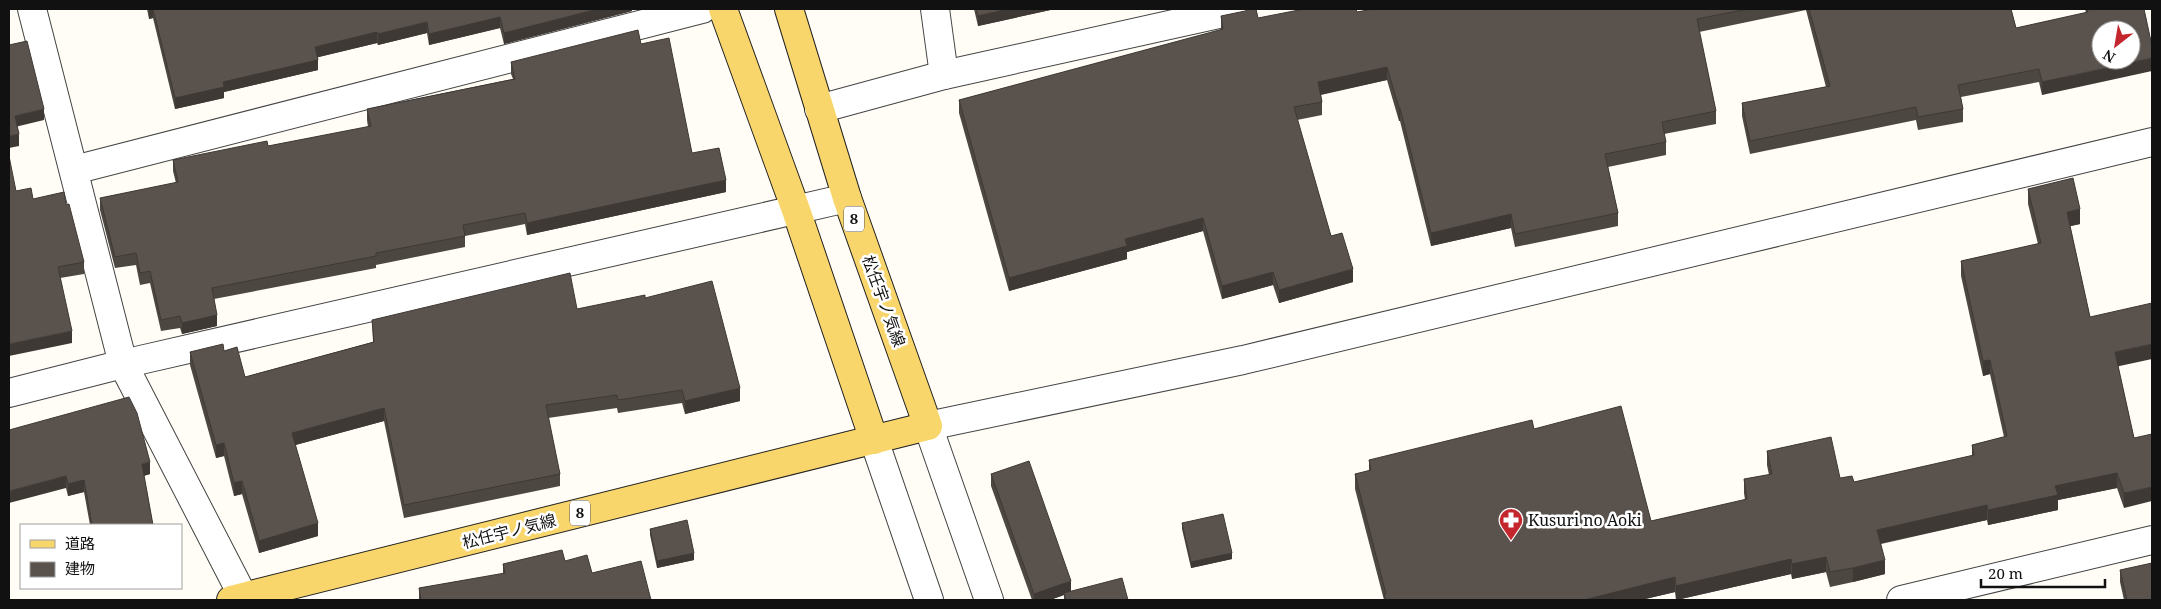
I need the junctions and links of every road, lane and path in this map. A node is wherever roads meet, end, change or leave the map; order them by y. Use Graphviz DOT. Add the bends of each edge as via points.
graph roads {
  1 [pos="32,9"];
  2 [pos="702,9"];
  3 [pos="723,9"];
  4 [pos="789,9"];
  5 [pos="935,9"];
  6 [pos="1241,9"];
  7 [pos="944,75"];
  8 [pos="819,109"];
  9 [pos="2152,142"];
  10 [pos="74,170"];
  11 [pos="847,198"];
  12 [pos="796,210"];
  13 [pos="124,364"];
  14 [pos="9,393"];
  15 [pos="928,426"];
  16 [pos="874,440"];
  17 [pos="2152,540"];
  18 [pos="240,599"];
  19 [pos="929,600"];
  20 [pos="989,600"];
  21 [pos="1901,600"];
  1 -- 10 [label="street"];
  2 -- 10 [label="street"];
  3 -- 12 [label="main road"];
  4 -- 8 [label="main road, 松任宇ノ気線 / 8"];
  5 -- 7 [label="street"];
  6 -- 7 [label="street"];
  7 -- 8 [label="street"];
  8 -- 11 [label="main road, 松任宇ノ気線 / 8"];
  9 -- 15 [label="street" via="1243,360"];
  10 -- 13 [label="street"];
  11 -- 12 [label="street"];
  11 -- 15 [label="main road, 松任宇ノ気線 / 8"];
  12 -- 13 [label="street"];
  12 -- 16 [label="main road"];
  13 -- 14 [label="street"];
  13 -- 18 [label="street"];
  15 -- 16 [label="main road, 松任宇ノ気線 / 8"];
  15 -- 20 [label="street"];
  16 -- 18 [label="main road, 松任宇ノ気線 / 8"];
  16 -- 19 [label="street"];
  17 -- 21 [label="street"];
}
